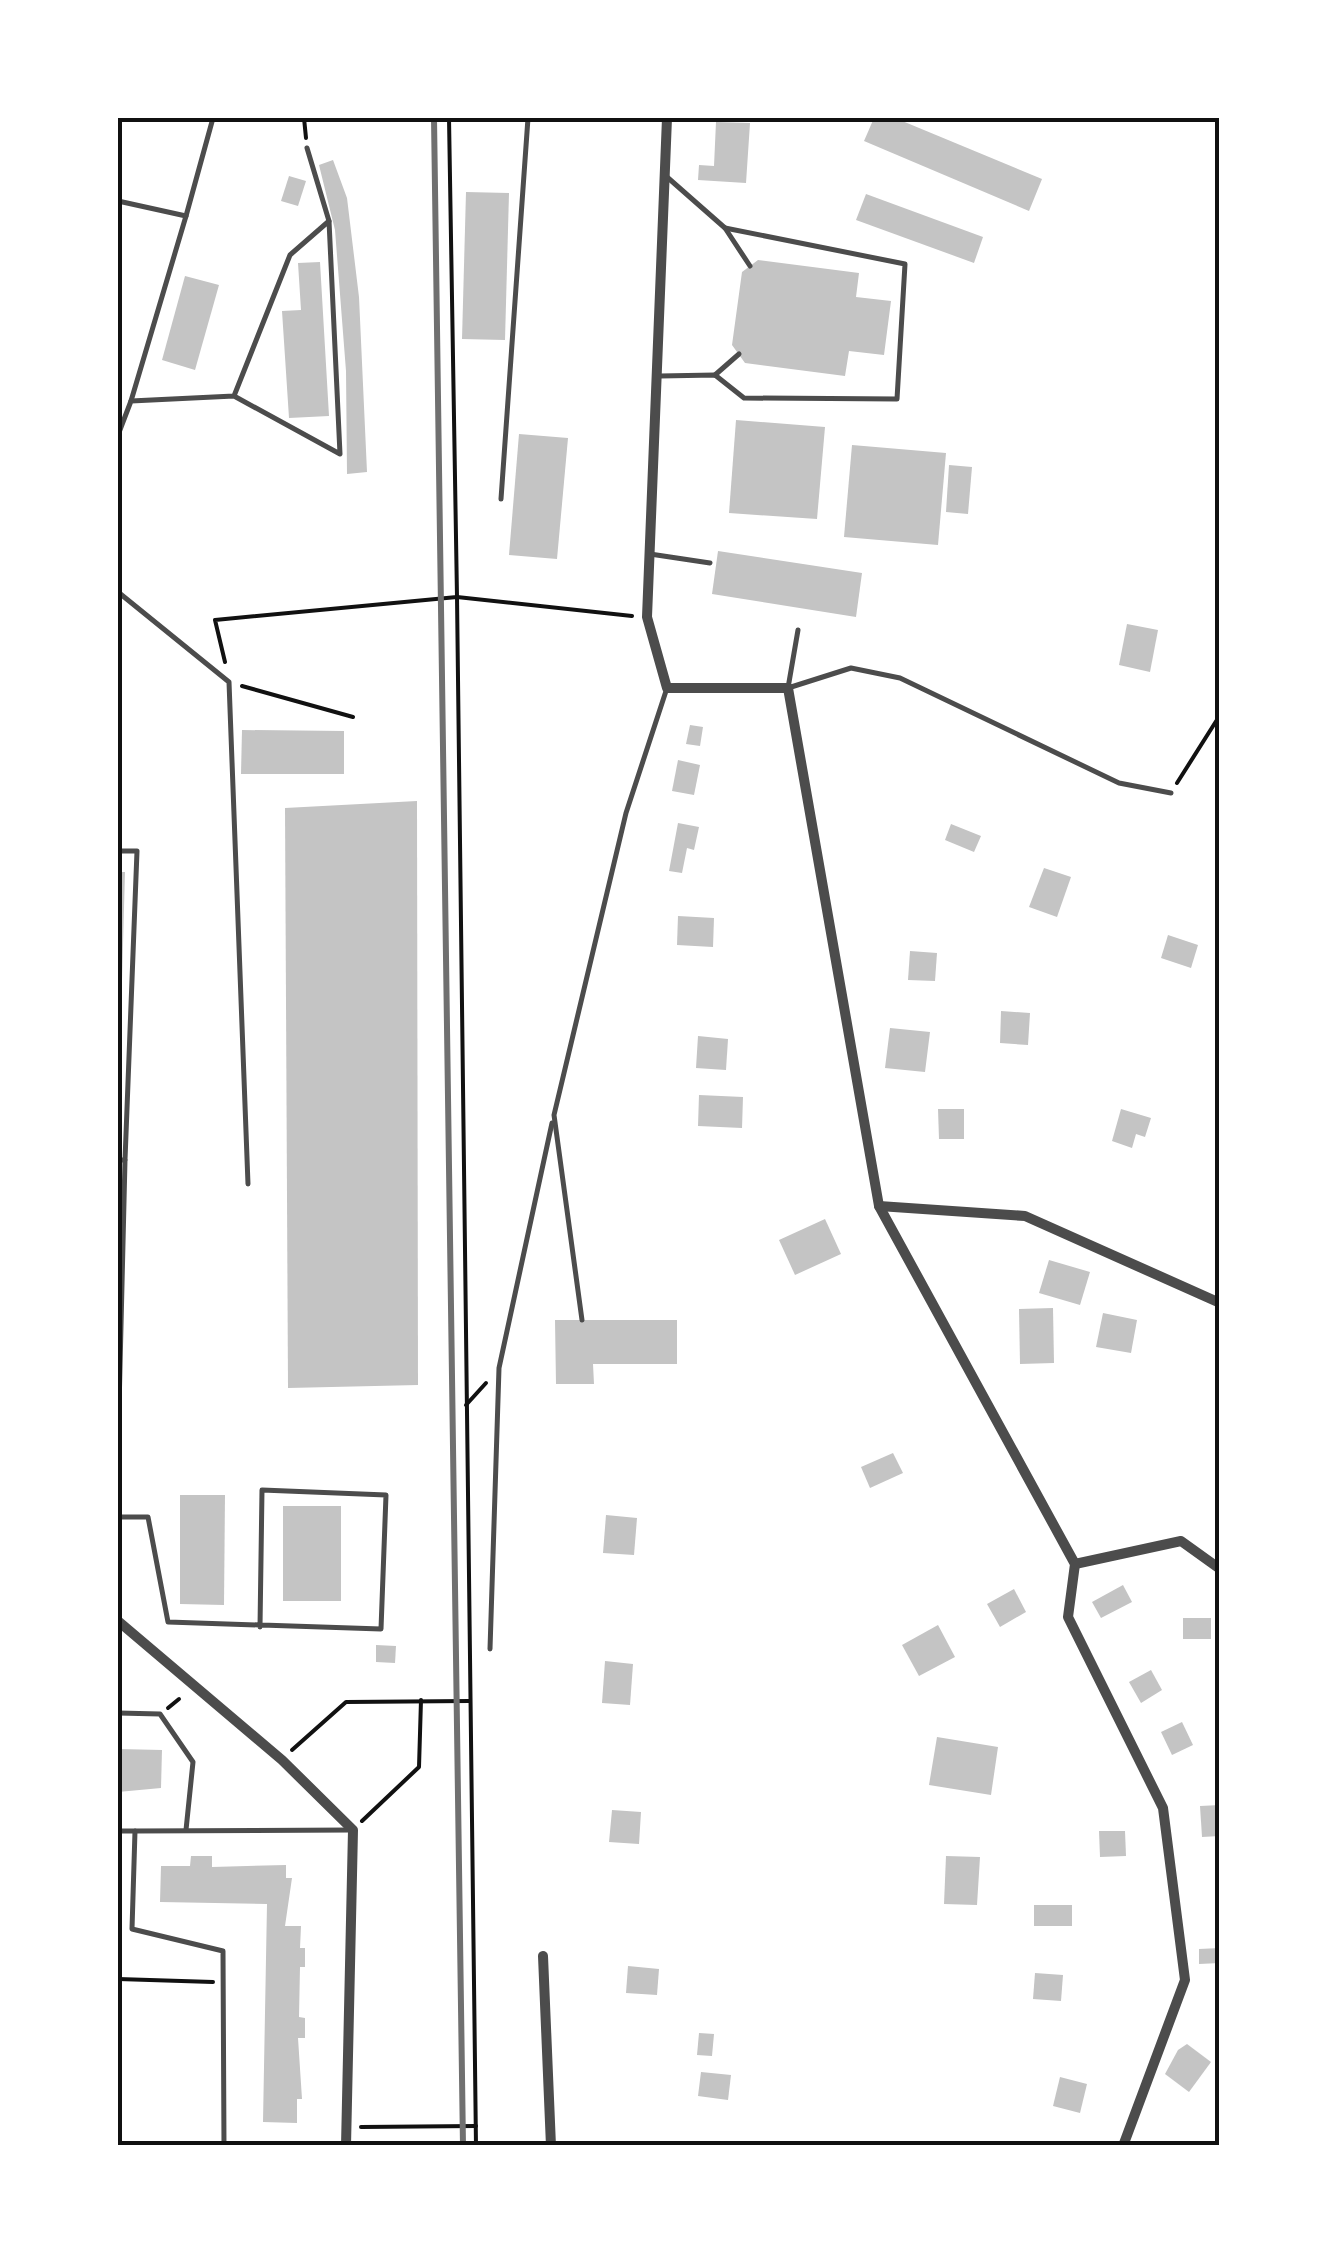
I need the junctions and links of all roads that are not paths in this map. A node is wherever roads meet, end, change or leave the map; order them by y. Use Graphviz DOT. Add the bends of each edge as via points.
graph roads {
  1 [pos="213,118"];
  2 [pos="528,118"];
  3 [pos="667,118"];
  4 [pos="307,148"];
  5 [pos="667,177"];
  6 [pos="118,201"];
  7 [pos="186,216"];
  8 [pos="329,221"];
  9 [pos="725,228"];
  10 [pos="750,266"];
  11 [pos="739,354"];
  12 [pos="715,375"];
  13 [pos="657,376"];
  14 [pos="234,396"];
  15 [pos="131,401"];
  16 [pos="118,435"];
  17 [pos="500,499"];
  18 [pos="650,554"];
  19 [pos="710,563"];
  20 [pos="118,592"];
  21 [pos="798,630"];
  22 [pos="667,688"];
  23 [pos="788,688"];
  24 [pos="1171,793"];
  25 [pos="118,852"];
  26 [pos="554,1115"];
  27 [pos="121,1160"];
  28 [pos="248,1184"];
  29 [pos="880,1206"];
  30 [pos="1220,1303"];
  31 [pos="582,1320"];
  32 [pos="118,1450"];
  33 [pos="118,1517"];
  34 [pos="1075,1564"];
  35 [pos="1220,1570"];
  36 [pos="118,1622"];
  37 [pos="260,1626"];
  38 [pos="490,1649"];
  39 [pos="118,1713"];
  40 [pos="118,1830"];
  41 [pos="186,1830"];
  42 [pos="353,1830"];
  43 [pos="136,1831"];
  44 [pos="543,1956"];
  45 [pos="552,2145"];
  46 [pos="224,2146"];
  47 [pos="346,2146"];
  48 [pos="602,2146"];
  49 [pos="1123,2146"];
  1 -- 7 [label="lane"];
  2 -- 17 [label="lane"];
  3 -- 5 [label="street"];
  4 -- 8 [label="lane"];
  5 -- 9 [label="lane"];
  5 -- 13 [label="street"];
  6 -- 7 [label="lane"];
  7 -- 15 [label="lane"];
  8 -- 14 [label="lane" via="290,255"];
  8 -- 14 [label="lane" via="340,454"];
  9 -- 10 [label="lane"];
  9 -- 12 [label="lane" via="905,264 897,399 744,398"];
  11 -- 12 [label="lane"];
  12 -- 13 [label="lane"];
  13 -- 18 [label="street"];
  14 -- 15 [label="lane"];
  15 -- 16 [label="lane"];
  18 -- 19 [label="lane"];
  18 -- 22 [label="street" via="647,617"];
  20 -- 28 [label="lane" via="229,682"];
  21 -- 23 [label="lane"];
  22 -- 23 [label="street"];
  22 -- 26 [label="lane" via="626,813"];
  23 -- 24 [label="lane" via="850,668 900,678 1119,783"];
  23 -- 29 [label="street"];
  25 -- 27 [label="lane" via="137,851"];
  26 -- 31 [label="lane"];
  26 -- 38 [label="lane" via="499,1368"];
  27 -- 32 [label="lane"];
  29 -- 30 [label="street" via="1026,1216"];
  29 -- 34 [label="street"];
  33 -- 37 [label="lane" via="148,1517 168,1622"];
  34 -- 35 [label="street" via="1181,1541"];
  34 -- 49 [label="street" via="1068,1617 1163,1808 1185,1980"];
  36 -- 42 [label="street" via="282,1760"];
  37 -- 37 [label="lane" via="381,1629 386,1495 262,1490"];
  39 -- 41 [label="lane" via="160,1714 194,1762"];
  40 -- 43 [label="lane"];
  41 -- 42 [label="lane"];
  41 -- 43 [label="lane"];
  42 -- 47 [label="street"];
  43 -- 46 [label="lane" via="132,1928 223,1951"];
  44 -- 45 [label="street"];
  45 -- 48 [label="lane"];
}
